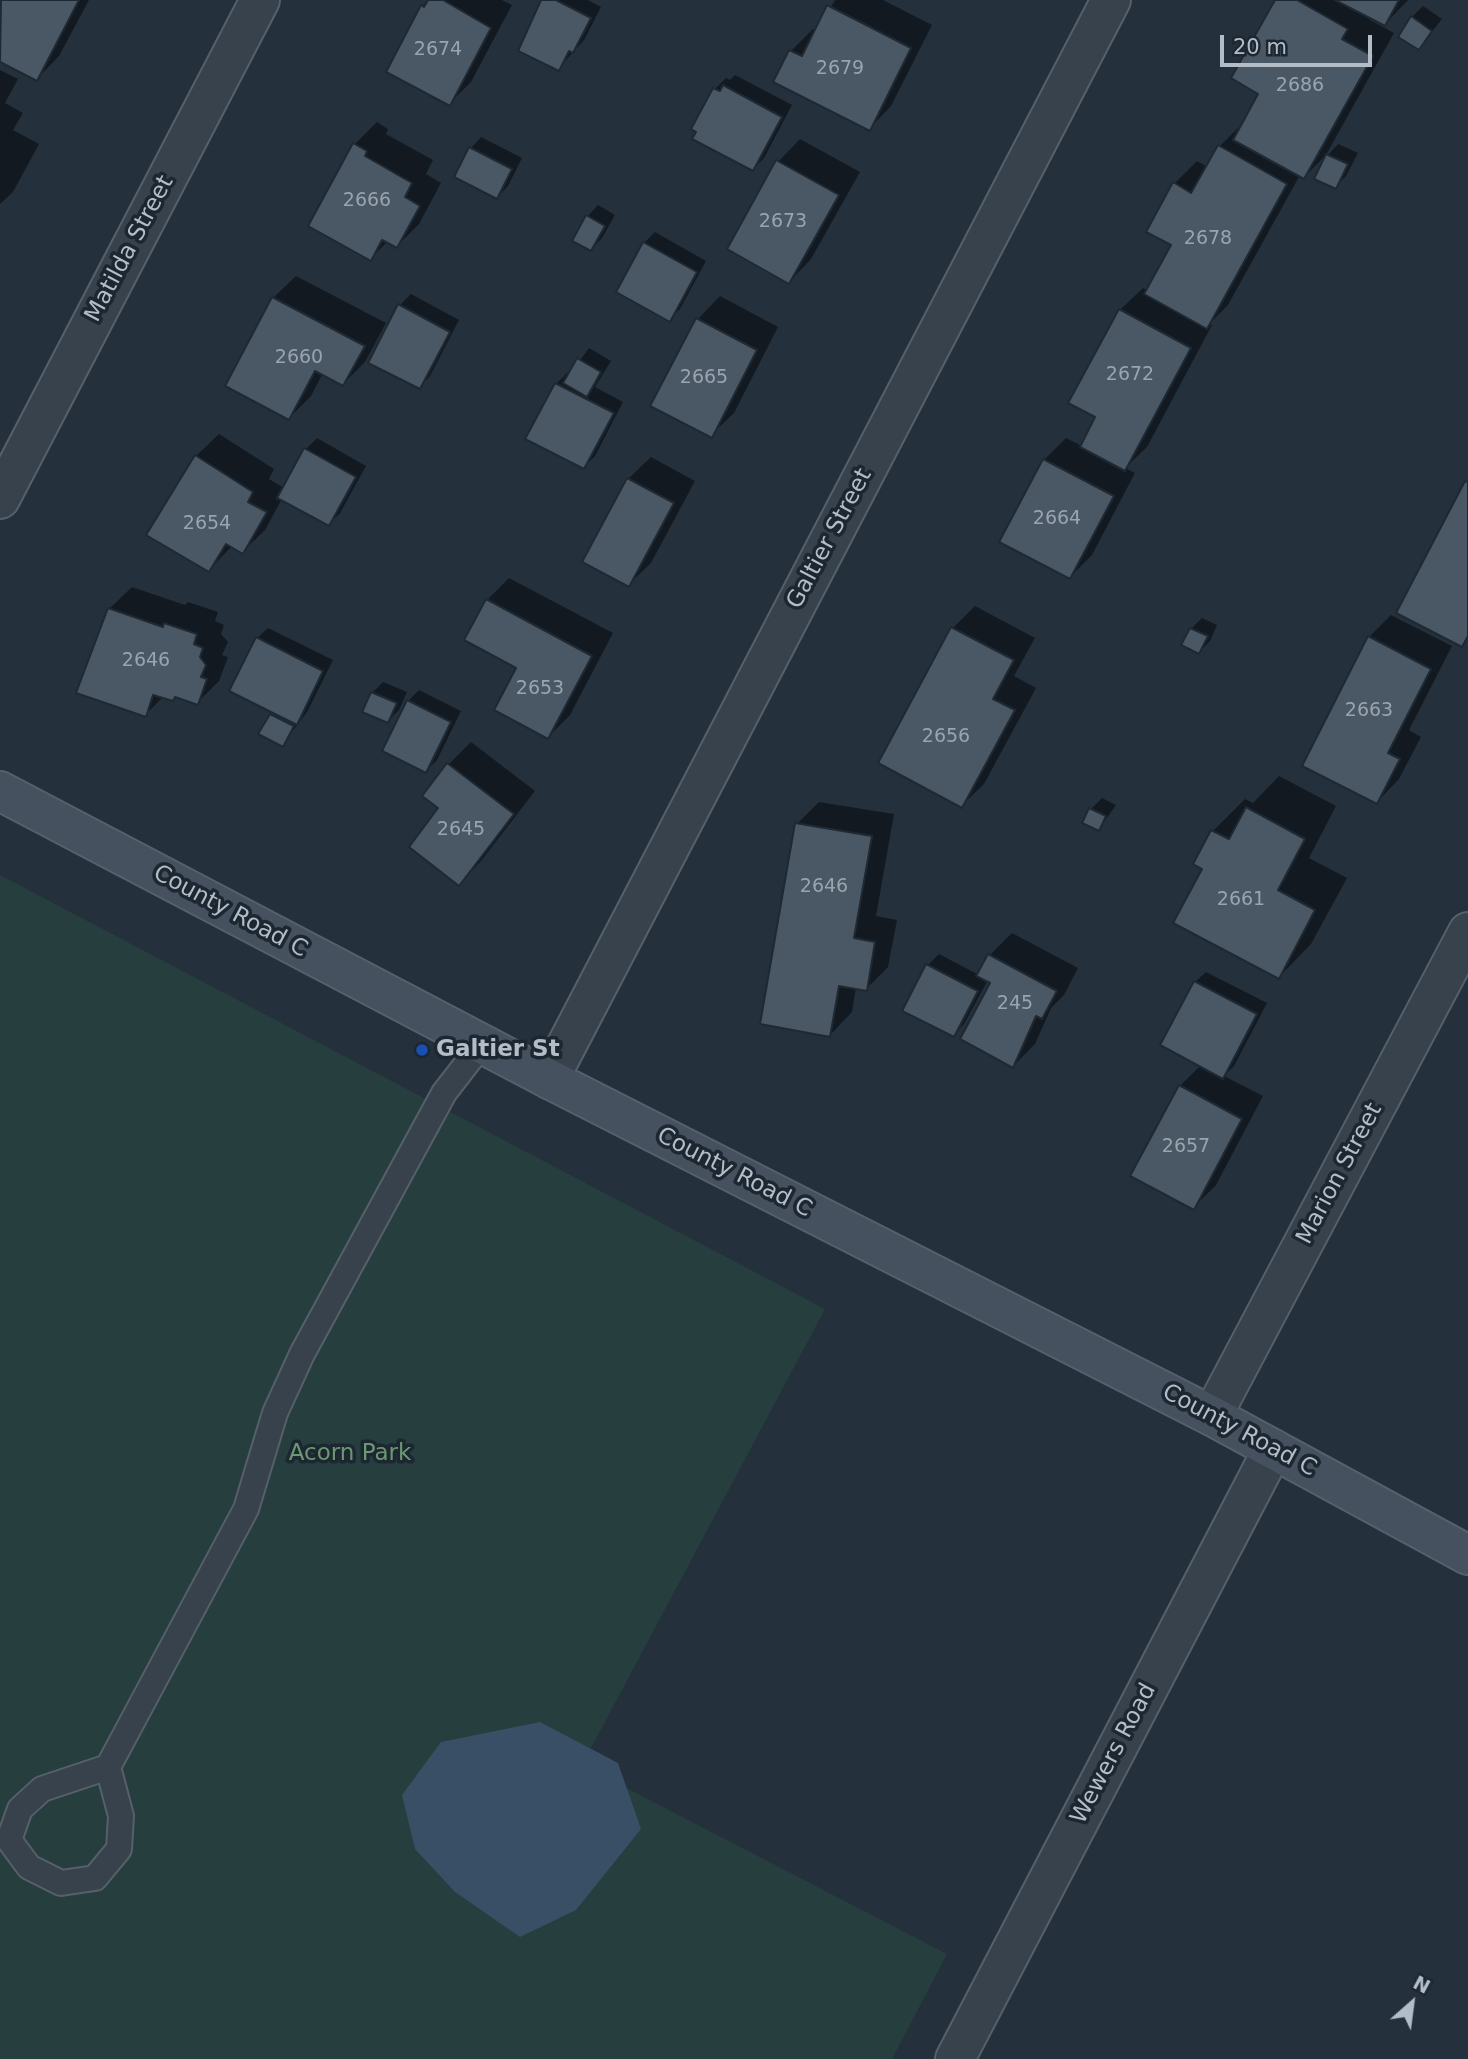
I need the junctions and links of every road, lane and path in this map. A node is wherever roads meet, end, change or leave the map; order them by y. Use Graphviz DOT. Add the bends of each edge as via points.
graph roads {
  1 [pos="260,0"];
  2 [pos="1111,0"];
  3 [pos="0,499"];
  4 [pos="0,791"];
  5 [pos="1468,932"];
  6 [pos="482,1044"];
  7 [pos="549,1079"];
  8 [pos="1212,1416"];
  9 [pos="1273,1449"];
  10 [pos="1468,1555"];
  11 [pos="108,1766"];
  12 [pos="955,2059"];
  1 -- 3 [label="street, Matilda Street"];
  2 -- 7 [label="street, Galtier Street"];
  4 -- 6 [label="main road, County Road C"];
  5 -- 8 [label="street, Marion Street"];
  6 -- 7 [label="main road, County Road C"];
  6 -- 11 [label="lane" via="444,1093 302,1354 275,1413 246,1509"];
  7 -- 8 [label="main road, County Road C"];
  8 -- 9 [label="main road, County Road C"];
  9 -- 10 [label="main road, County Road C"];
  9 -- 12 [label="street, Wewers Road"];
  11 -- 11 [label="lane" via="42,1789 20,1809 9,1840 29,1867 61,1883 95,1878 119,1849 121,1816"];
}
